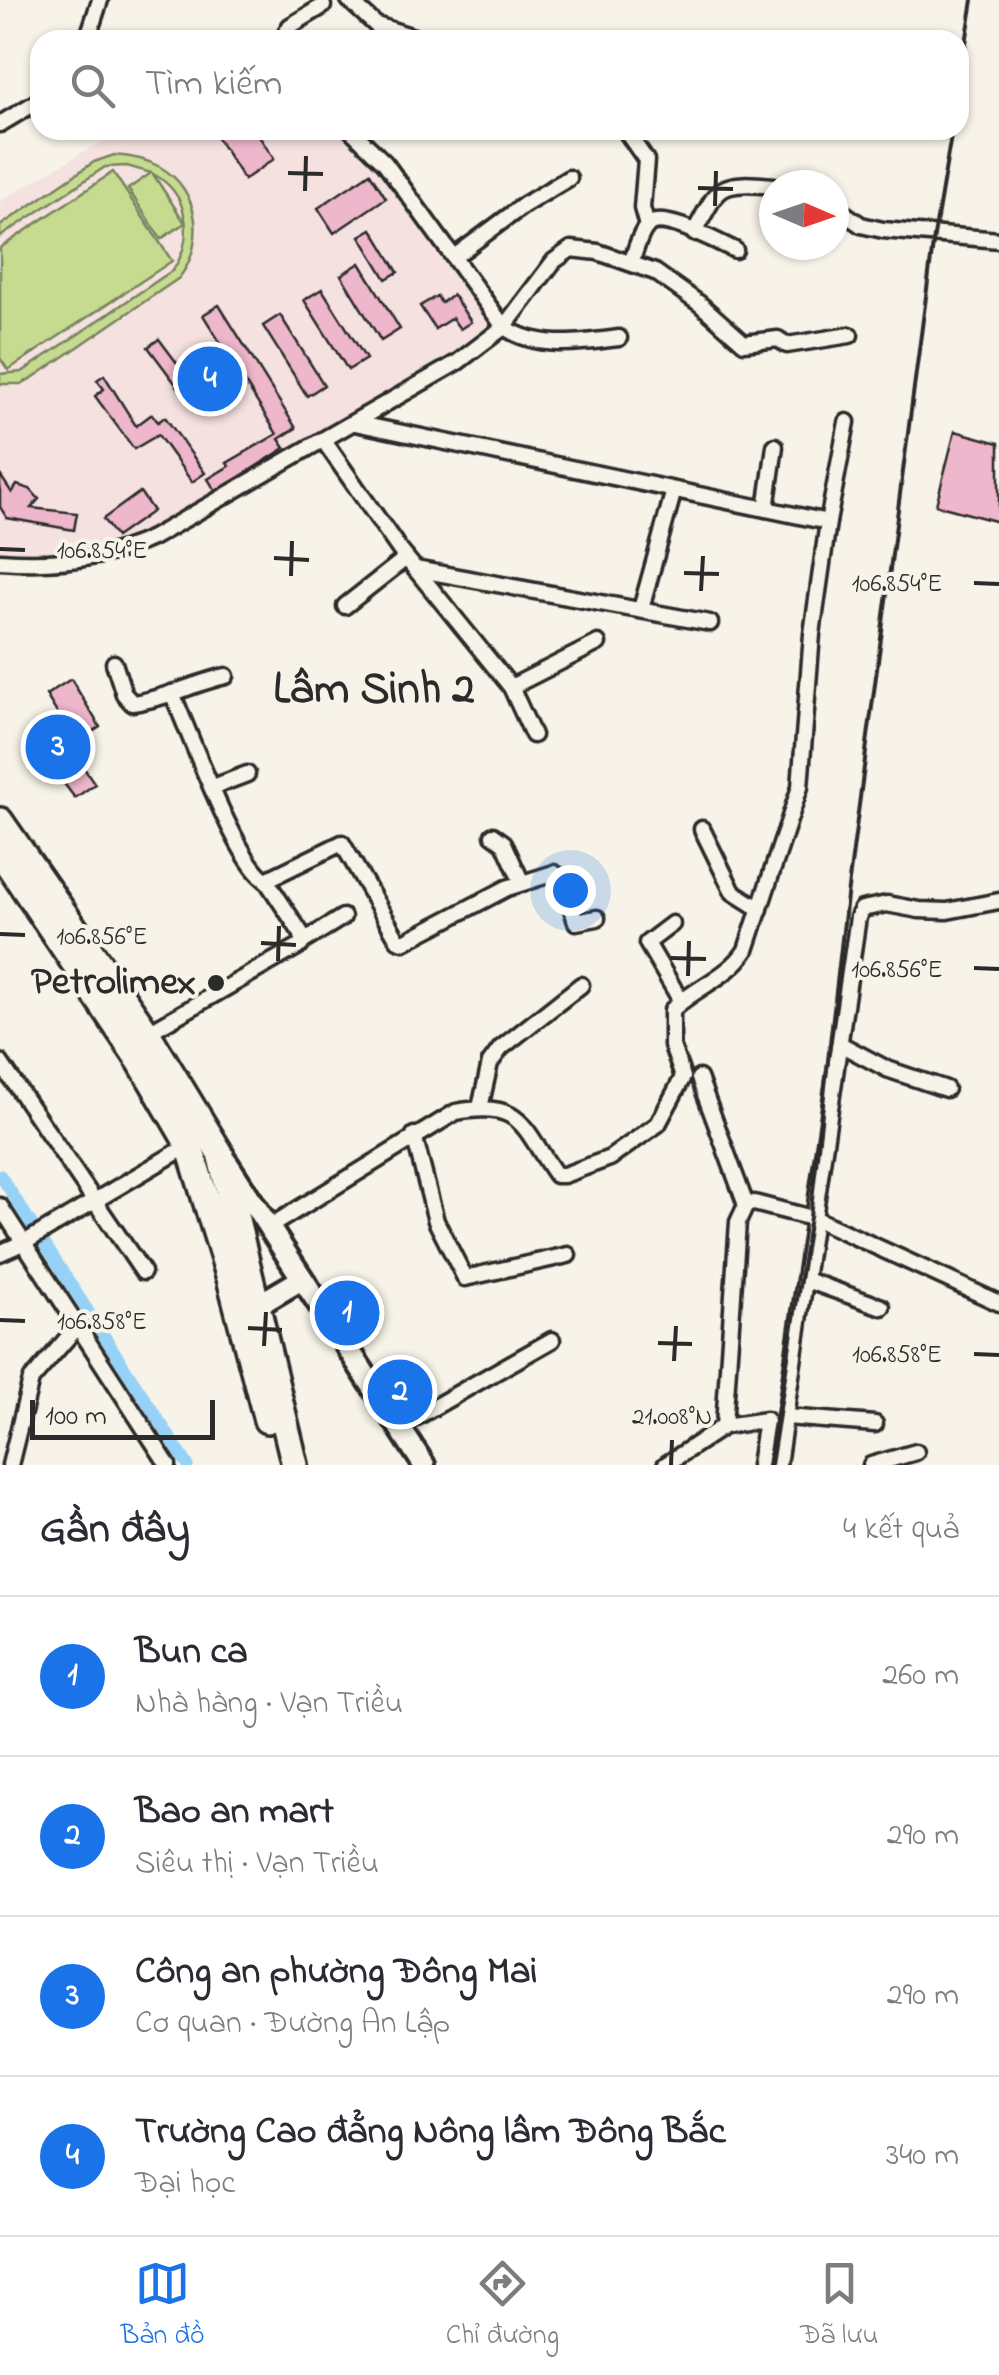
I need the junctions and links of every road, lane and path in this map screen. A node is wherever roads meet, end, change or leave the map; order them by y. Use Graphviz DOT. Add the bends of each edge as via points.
graph roads {
  1 [pos="100,0"];
  2 [pos="349,0"];
  3 [pos="323,6"];
  4 [pos="90,30"];
  5 [pos="288,30"];
  6 [pos="392,30"];
  7 [pos="30,106"];
  8 [pos="0,124"];
  9 [pos="361,140"];
  10 [pos="631,140"];
  11 [pos="569,178"];
  12 [pos="759,184"];
  13 [pos="849,217"];
  14 [pos="647,226"];
  15 [pos="694,232"];
  16 [pos="999,240"];
  17 [pos="735,250"];
  18 [pos="454,257"];
  19 [pos="631,262"];
  20 [pos="504,327"];
  21 [pos="850,335"];
  22 [pos="620,338"];
  23 [pos="847,422"];
  24 [pos="354,423"];
  25 [pos="324,441"];
  26 [pos="775,446"];
  27 [pos="674,490"];
  28 [pos="766,509"];
  29 [pos="828,522"];
  30 [pos="0,561"];
  31 [pos="411,564"];
  32 [pos="345,606"];
  33 [pos="641,609"];
  34 [pos="710,623"];
  35 [pos="598,644"];
  36 [pos="114,663"];
  37 [pos="226,676"];
  38 [pos="511,687"];
  39 [pos="172,693"];
  40 [pos="533,735"];
  41 [pos="248,774"];
  42 [pos="213,787"];
  43 [pos="0,821"];
  44 [pos="702,829"];
  45 [pos="493,835"];
  46 [pos="0,852"];
  47 [pos="266,880"];
  48 [pos="522,883"];
  49 [pos="999,901"];
  50 [pos="760,910"];
  51 [pos="342,916"];
  52 [pos="598,918"];
  53 [pos="672,924"];
  54 [pos="304,941"];
  55 [pos="581,985"];
  56 [pos="681,1000"];
  57 [pos="147,1033"];
  58 [pos="840,1044"];
  59 [pos="0,1062"];
  60 [pos="699,1078"];
  61 [pos="946,1089"];
  62 [pos="480,1108"];
  63 [pos="414,1135"];
  64 [pos="191,1152"];
  65 [pos="220,1153"];
  66 [pos="205,1196"];
  67 [pos="92,1201"];
  68 [pos="746,1205"];
  69 [pos="0,1206"];
  70 [pos="816,1219"];
  71 [pos="237,1221"];
  72 [pos="268,1227"];
  73 [pos="25,1242"];
  74 [pos="0,1252"];
  75 [pos="568,1254"];
  76 [pos="144,1272"];
  77 [pos="299,1273"];
  78 [pos="806,1280"];
  79 [pos="999,1302"];
  80 [pos="258,1305"];
  81 [pos="882,1307"];
  82 [pos="76,1328"];
  83 [pos="552,1340"];
  84 [pos="786,1417"];
  85 [pos="876,1424"];
  86 [pos="724,1426"];
  87 [pos="399,1427"];
  88 [pos="916,1452"];
  89 [pos="10,1465"];
  90 [pos="168,1465"];
  91 [pos="277,1465"];
  92 [pos="294,1465"];
  93 [pos="424,1465"];
  94 [pos="665,1465"];
  95 [pos="758,1465"];
  96 [pos="778,1465"];
  97 [pos="871,1465"];
  1 -- 4 [label="street"];
  2 -- 6 [label="street"];
  3 -- 5 [label="street"];
  7 -- 8 [label="street"];
  9 -- 18 [label="street"];
  10 -- 14 [label="street" via="646,160"];
  11 -- 18 [label="street"];
  12 -- 15 [label="street" via="724,186"];
  13 -- 16 [label="street" via="884,230"];
  14 -- 15 [label="street" via="662,220"];
  14 -- 19 [label="street"];
  15 -- 17 [label="street"];
  18 -- 20 [label="street"];
  19 -- 20 [label="street" via="584,249 562,253"];
  19 -- 21 [label="street" via="672,282 744,342 778,339 787,345"];
  20 -- 22 [label="street" via="559,343"];
  20 -- 24 [label="street"];
  23 -- 29 [label="street"];
  24 -- 25 [label="street"];
  24 -- 27 [label="street"];
  25 -- 30 [label="street" via="134,546 78,559"];
  25 -- 31 [label="street"];
  26 -- 28 [label="street"];
  27 -- 28 [label="street"];
  27 -- 33 [label="street"];
  28 -- 29 [label="street"];
  29 -- 50 [label="street" via="800,787"];
  31 -- 32 [label="street"];
  31 -- 33 [label="street"];
  31 -- 38 [label="street"];
  33 -- 34 [label="street"];
  35 -- 38 [label="street"];
  36 -- 39 [label="street" via="132,702"];
  37 -- 39 [label="street"];
  38 -- 40 [label="street"];
  39 -- 42 [label="street"];
  41 -- 42 [label="street"];
  42 -- 47 [label="street"];
  43 -- 57 [label="highway"];
  44 -- 50 [label="street" via="733,892"];
  45 -- 48 [label="street" via="504,843"];
  46 -- 64 [label="highway" via="140,1061"];
  47 -- 48 [label="street" via="342,844 404,942"];
  47 -- 54 [label="street"];
  48 -- 52 [label="street" via="558,874 576,922"];
  49 -- 58 [label="street" via="947,911 862,908"];
  50 -- 56 [label="street" via="740,959"];
  51 -- 54 [label="street"];
  53 -- 56 [label="street" via="647,942"];
  54 -- 57 [label="street"];
  55 -- 62 [label="street" via="501,1048 490,1063"];
  56 -- 62 [label="street" via="672,1010 671,1037 680,1083 663,1119 610,1158 556,1175 516,1116"];
  57 -- 65 [label="highway"];
  58 -- 61 [label="street"];
  58 -- 70 [label="street"];
  59 -- 67 [label="street"];
  60 -- 68 [label="street"];
  62 -- 63 [label="street" via="456,1112"];
  63 -- 72 [label="street"];
  63 -- 75 [label="street" via="436,1221 466,1278"];
  64 -- 65 [label="highway"];
  64 -- 66 [label="highway"];
  64 -- 67 [label="street"];
  65 -- 71 [label="highway"];
  65 -- 72 [label="street"];
  66 -- 71 [label="street"];
  66 -- 91 [label="highway"];
  67 -- 73 [label="street"];
  67 -- 76 [label="street"];
  68 -- 70 [label="street"];
  68 -- 86 [label="street" via="738,1222"];
  69 -- 73 [label="street"];
  70 -- 78 [label="street"];
  70 -- 79 [label="street"];
  71 -- 77 [label="street"];
  71 -- 80 [label="highway"];
  72 -- 77 [label="street"];
  73 -- 74 [label="street"];
  73 -- 82 [label="street"];
  77 -- 80 [label="street"];
  77 -- 87 [label="street"];
  78 -- 81 [label="street"];
  78 -- 84 [label="street"];
  80 -- 92 [label="highway"];
  82 -- 89 [label="street" via="32,1380"];
  82 -- 90 [label="street"];
  83 -- 87 [label="street"];
  84 -- 85 [label="street"];
  84 -- 96 [label="street"];
  86 -- 94 [label="street"];
  86 -- 95 [label="street" via="766,1420"];
  87 -- 93 [label="street"];
  88 -- 97 [label="street"];
}
